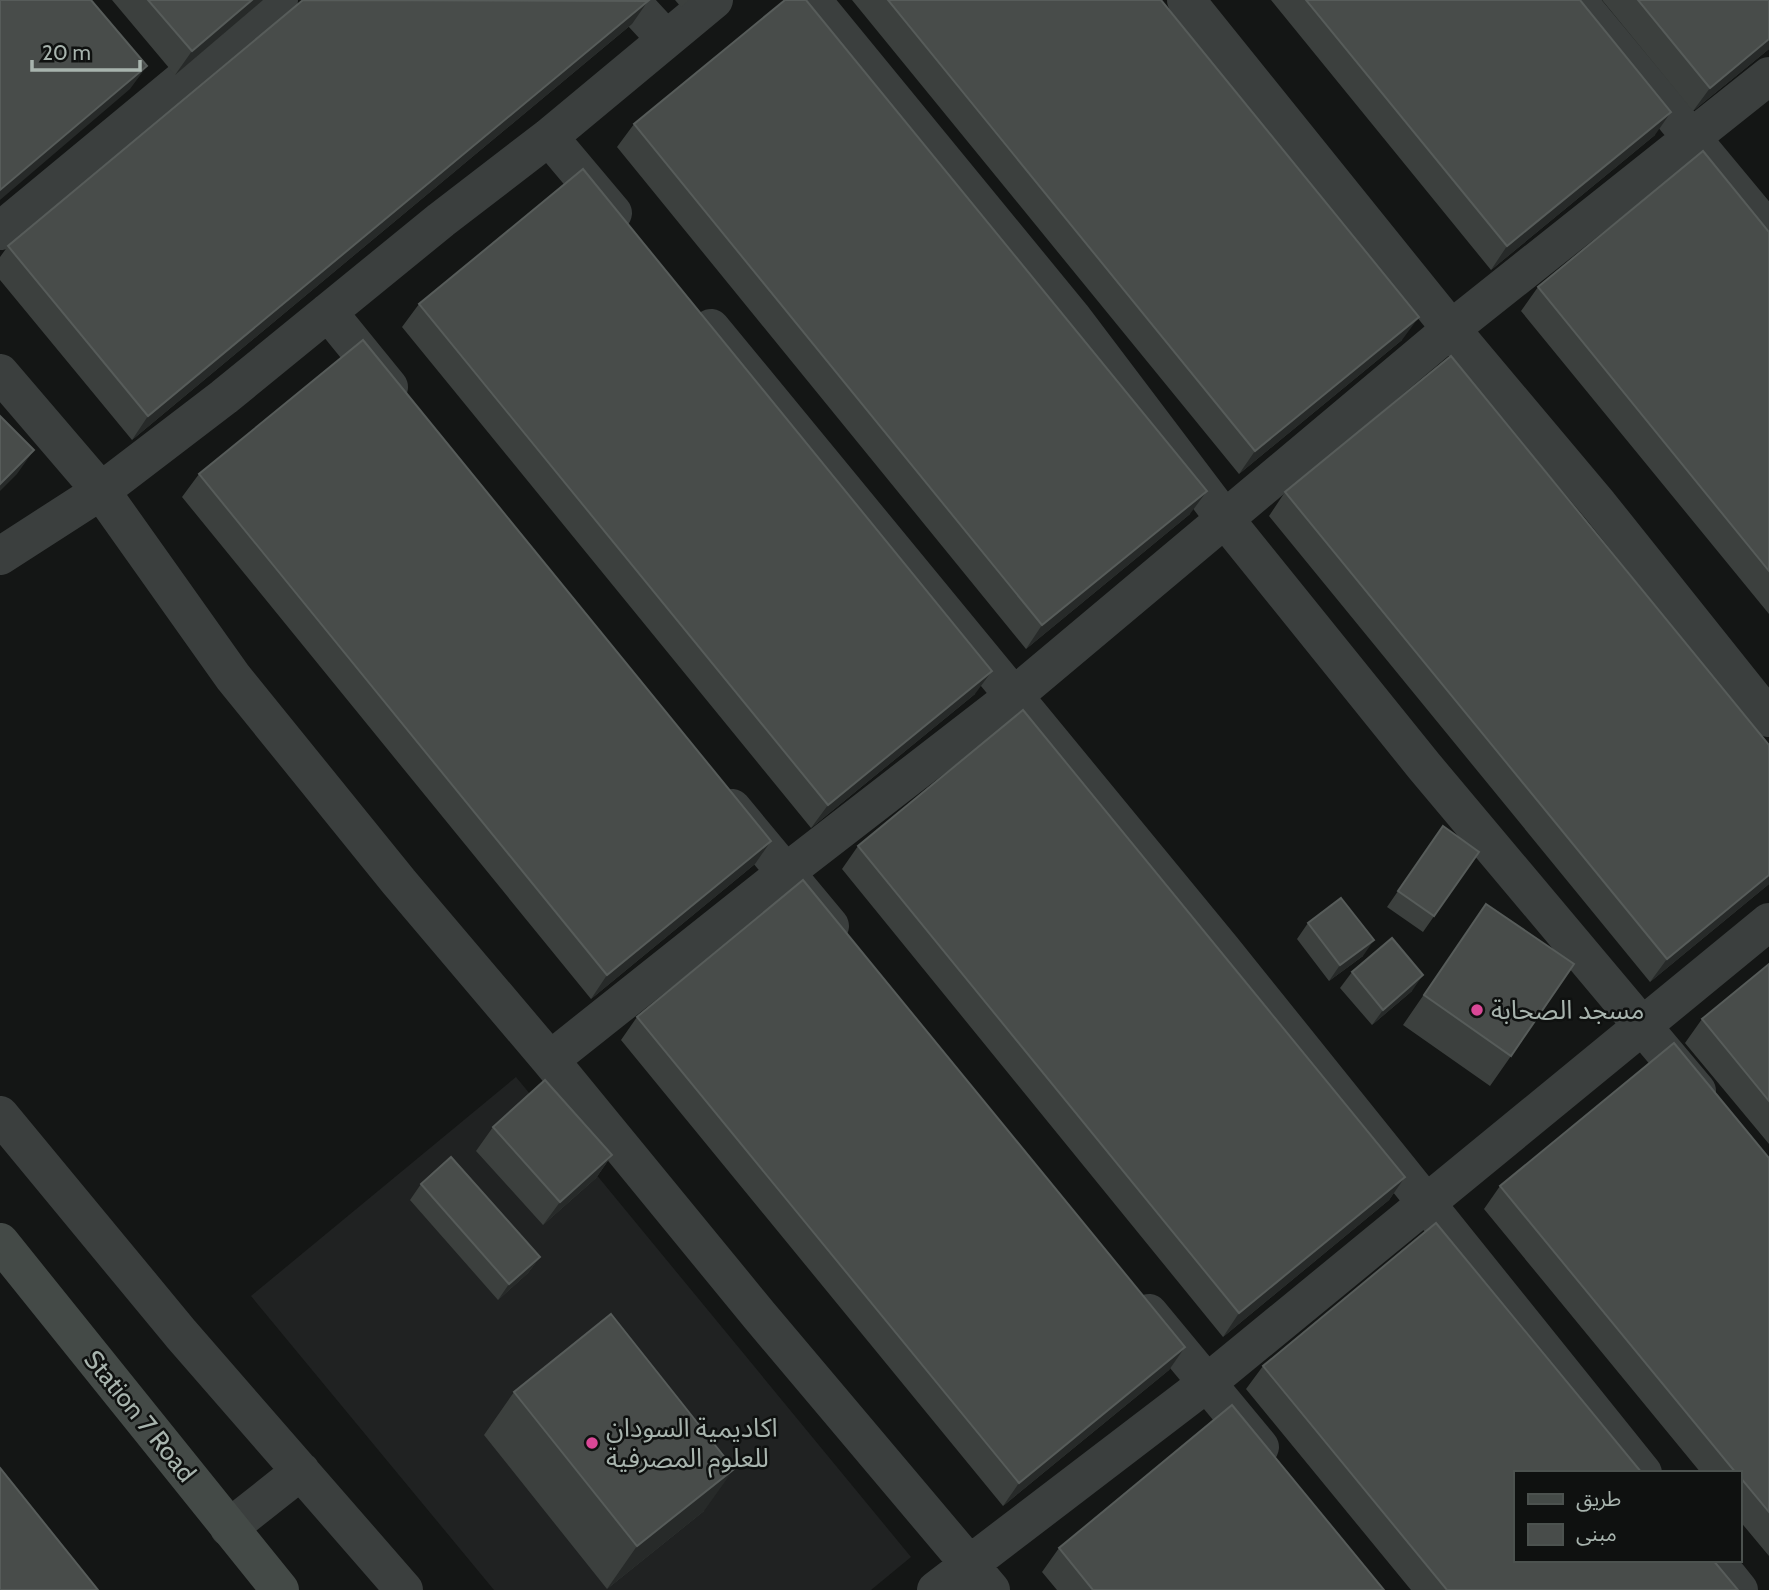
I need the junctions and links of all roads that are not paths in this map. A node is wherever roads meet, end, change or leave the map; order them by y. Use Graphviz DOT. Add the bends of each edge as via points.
graph roads {
  1 [pos="279,0"];
  2 [pos="629,0"];
  3 [pos="714,0"];
  4 [pos="812,0"];
  5 [pos="1186,0"];
  6 [pos="1577,0"];
  7 [pos="666,39"];
  8 [pos="1769,75"];
  9 [pos="549,137"];
  10 [pos="1692,137"];
  11 [pos="0,231"];
  12 [pos="1769,231"];
  13 [pos="638,241"];
  14 [pos="691,304"];
  15 [pos="328,312"];
  16 [pos="1451,329"];
  17 [pos="0,373"];
  18 [pos="408,409"];
  19 [pos="101,491"];
  20 [pos="1224,518"];
  21 [pos="0,556"];
  22 [pos="1015,695"];
  23 [pos="1769,718"];
  24 [pos="715,786"];
  25 [pos="785,873"];
  26 [pos="1769,922"];
  27 [pos="847,948"];
  28 [pos="1641,1026"];
  29 [pos="550,1060"];
  30 [pos="0,1115"];
  31 [pos="1718,1116"];
  32 [pos="1427,1203"];
  33 [pos="0,1242"];
  34 [pos="1129,1287"];
  35 [pos="1207,1382"];
  36 [pos="301,1471"];
  37 [pos="1641,1471"];
  38 [pos="1283,1476"];
  39 [pos="229,1528"];
  40 [pos="1717,1562"];
  41 [pos="981,1576"];
  42 [pos="280,1590"];
  43 [pos="404,1590"];
  44 [pos="936,1590"];
  45 [pos="1739,1590"];
  1 -- 11 [label="street" via="151,86"];
  2 -- 7 [label="street"];
  3 -- 7 [label="street"];
  4 -- 20 [label="street" via="1072,317"];
  5 -- 16 [label="street"];
  6 -- 10 [label="street"];
  7 -- 9 [label="street"];
  8 -- 10 [label="street"];
  9 -- 13 [label="street"];
  9 -- 15 [label="street"];
  10 -- 12 [label="street"];
  10 -- 16 [label="street"];
  14 -- 22 [label="street"];
  15 -- 18 [label="street"];
  15 -- 19 [label="street"];
  16 -- 20 [label="street"];
  16 -- 23 [label="street"];
  17 -- 19 [label="street"];
  19 -- 21 [label="street"];
  19 -- 29 [label="street" via="233,677"];
  20 -- 22 [label="street"];
  20 -- 28 [label="street"];
  22 -- 25 [label="street"];
  22 -- 32 [label="street"];
  24 -- 25 [label="street"];
  25 -- 27 [label="street"];
  25 -- 29 [label="street"];
  26 -- 28 [label="street"];
  28 -- 31 [label="street"];
  28 -- 32 [label="street"];
  29 -- 41 [label="street"];
  30 -- 36 [label="street"];
  32 -- 35 [label="street"];
  32 -- 37 [label="street"];
  33 -- 39 [label="street, Station 7 Road"];
  34 -- 35 [label="street"];
  35 -- 38 [label="street"];
  35 -- 41 [label="street"];
  36 -- 39 [label="street"];
  36 -- 43 [label="street"];
  39 -- 42 [label="street, Station 7 Road"];
  40 -- 45 [label="street"];
  41 -- 44 [label="street"];
}
